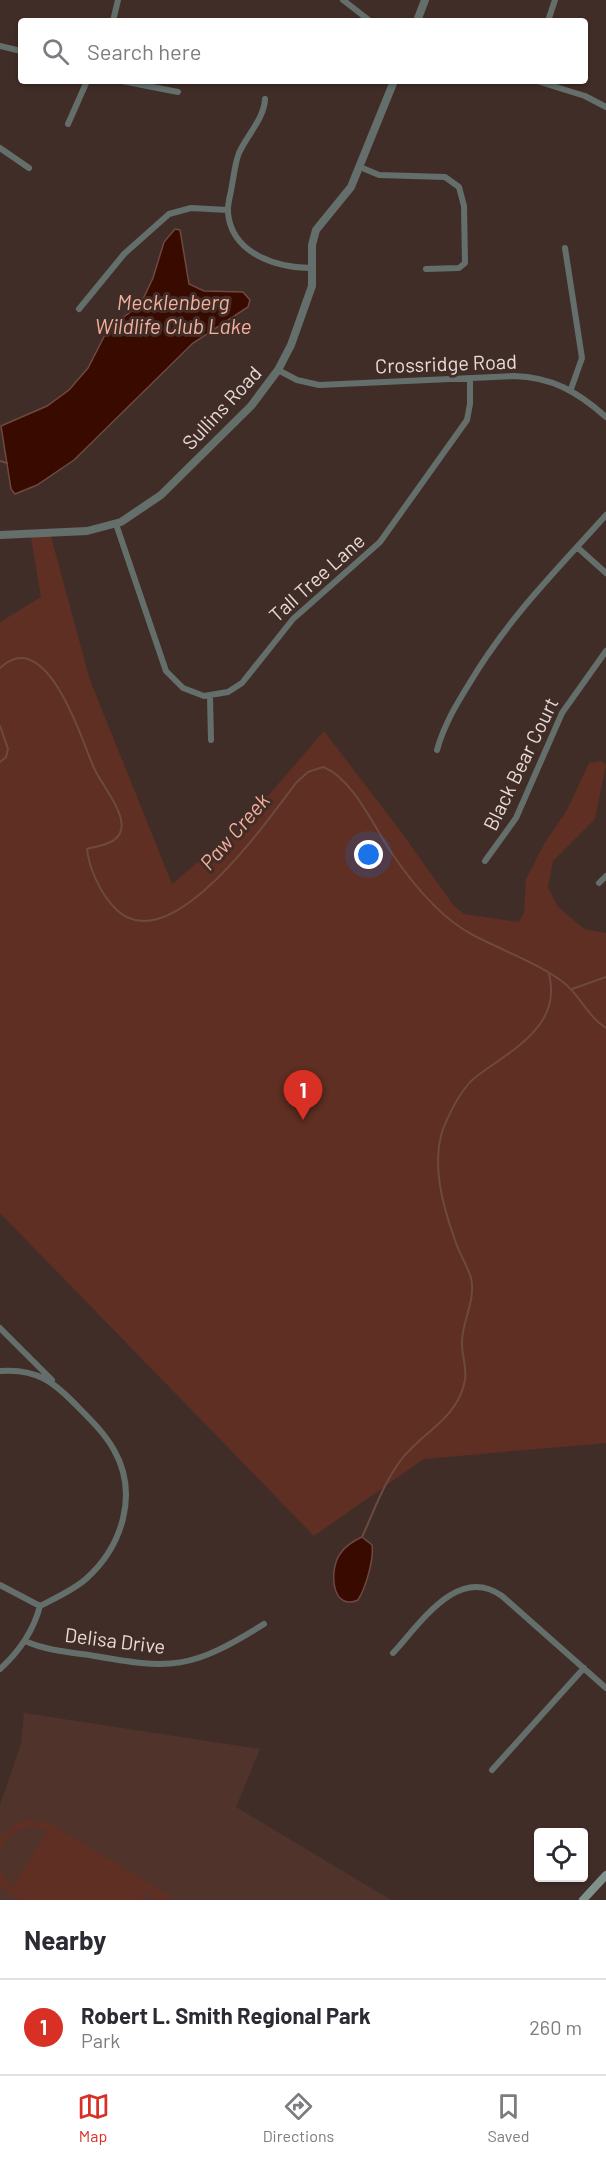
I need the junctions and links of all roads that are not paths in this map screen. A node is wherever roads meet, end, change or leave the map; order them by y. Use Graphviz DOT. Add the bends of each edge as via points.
graph roads {
  1 [pos="118,0"];
  2 [pos="343,0"];
  3 [pos="425,0"];
  4 [pos="555,0"];
  5 [pos="114,18"];
  6 [pos="366,18"];
  7 [pos="418,18"];
  8 [pos="549,18"];
  9 [pos="0,46"];
  10 [pos="18,50"];
  11 [pos="86,84"];
  12 [pos="137,84"];
  13 [pos="392,84"];
  14 [pos="547,84"];
  15 [pos="178,92"];
  16 [pos="265,99"];
  17 [pos="606,107"];
  18 [pos="68,124"];
  19 [pos="0,148"];
  20 [pos="360,167"];
  21 [pos="28,168"];
  22 [pos="228,210"];
  23 [pos="565,248"];
  24 [pos="312,268"];
  25 [pos="426,269"];
  26 [pos="79,309"];
  27 [pos="278,370"];
  28 [pos="470,379"];
  29 [pos="571,389"];
  30 [pos="606,417"];
  31 [pos="606,515"];
  32 [pos="116,524"];
  33 [pos="0,535"];
  34 [pos="577,547"];
  35 [pos="606,573"];
  36 [pos="606,651"];
  37 [pos="210,697"];
  38 [pos="211,740"];
  39 [pos="437,750"];
  40 [pos="485,861"];
  41 [pos="606,876"];
  42 [pos="599,883"];
  43 [pos="0,1328"];
  44 [pos="0,1371"];
  45 [pos="54,1383"];
  46 [pos="0,1585"];
  47 [pos="40,1606"];
  48 [pos="264,1624"];
  49 [pos="26,1641"];
  50 [pos="393,1653"];
  51 [pos="584,1668"];
  52 [pos="0,1669"];
  53 [pos="606,1688"];
  54 [pos="492,1770"];
  55 [pos="606,1875"];
  56 [pos="583,1900"];
  1 -- 5 [label="street"];
  2 -- 6 [label="street"];
  3 -- 7 [label="street"];
  4 -- 8 [label="street"];
  9 -- 10 [label="street"];
  11 -- 18 [label="street"];
  12 -- 15 [label="street"];
  13 -- 20 [label="street, Sullins Road"];
  14 -- 17 [label="street"];
  16 -- 22 [label="street" via="263,111 238,157"];
  19 -- 21 [label="street"];
  20 -- 24 [label="street, Sullins Road" via="347,195 316,230"];
  20 -- 25 [label="street" via="379,175 445,177 459,187 464,206 465,263 459,268"];
  22 -- 24 [label="street" via="236,237 251,253 292,267"];
  22 -- 26 [label="street" via="191,208 169,214 123,254"];
  23 -- 29 [label="street" via="582,358"];
  24 -- 27 [label="street, Sullins Road" via="308,299"];
  27 -- 28 [label="street, Crossridge Road" via="320,386"];
  27 -- 32 [label="street, Sullins Road" via="244,413 161,495"];
  28 -- 29 [label="street, Crossridge Road" via="529,377"];
  28 -- 37 [label="street, Tall Tree Lane" via="467,420 386,536 293,619 242,683"];
  29 -- 30 [label="street, Crossridge Road"];
  31 -- 34 [label="street"];
  32 -- 33 [label="street, Sullins Road" via="87,531"];
  32 -- 37 [label="street" via="166,671 183,688"];
  34 -- 35 [label="street"];
  34 -- 39 [label="street" via="521,607 489,651 444,726"];
  36 -- 40 [label="street, Black Bear Court" via="562,713 516,818"];
  37 -- 38 [label="street"];
  41 -- 42 [label="street"];
  43 -- 45 [label="street"];
  44 -- 45 [label="street" via="18,1371"];
  45 -- 47 [label="street" via="115,1451 125,1481 124,1519 108,1554 86,1579"];
  46 -- 47 [label="street"];
  47 -- 49 [label="street"];
  48 -- 49 [label="street, Delisa Drive" via="210,1656 170,1665 95,1657 37,1647"];
  49 -- 52 [label="street"];
  50 -- 51 [label="street" via="444,1598 464,1587 480,1586 492,1588"];
  51 -- 53 [label="street"];
  51 -- 54 [label="street"];
  55 -- 56 [label="main road"];
}
